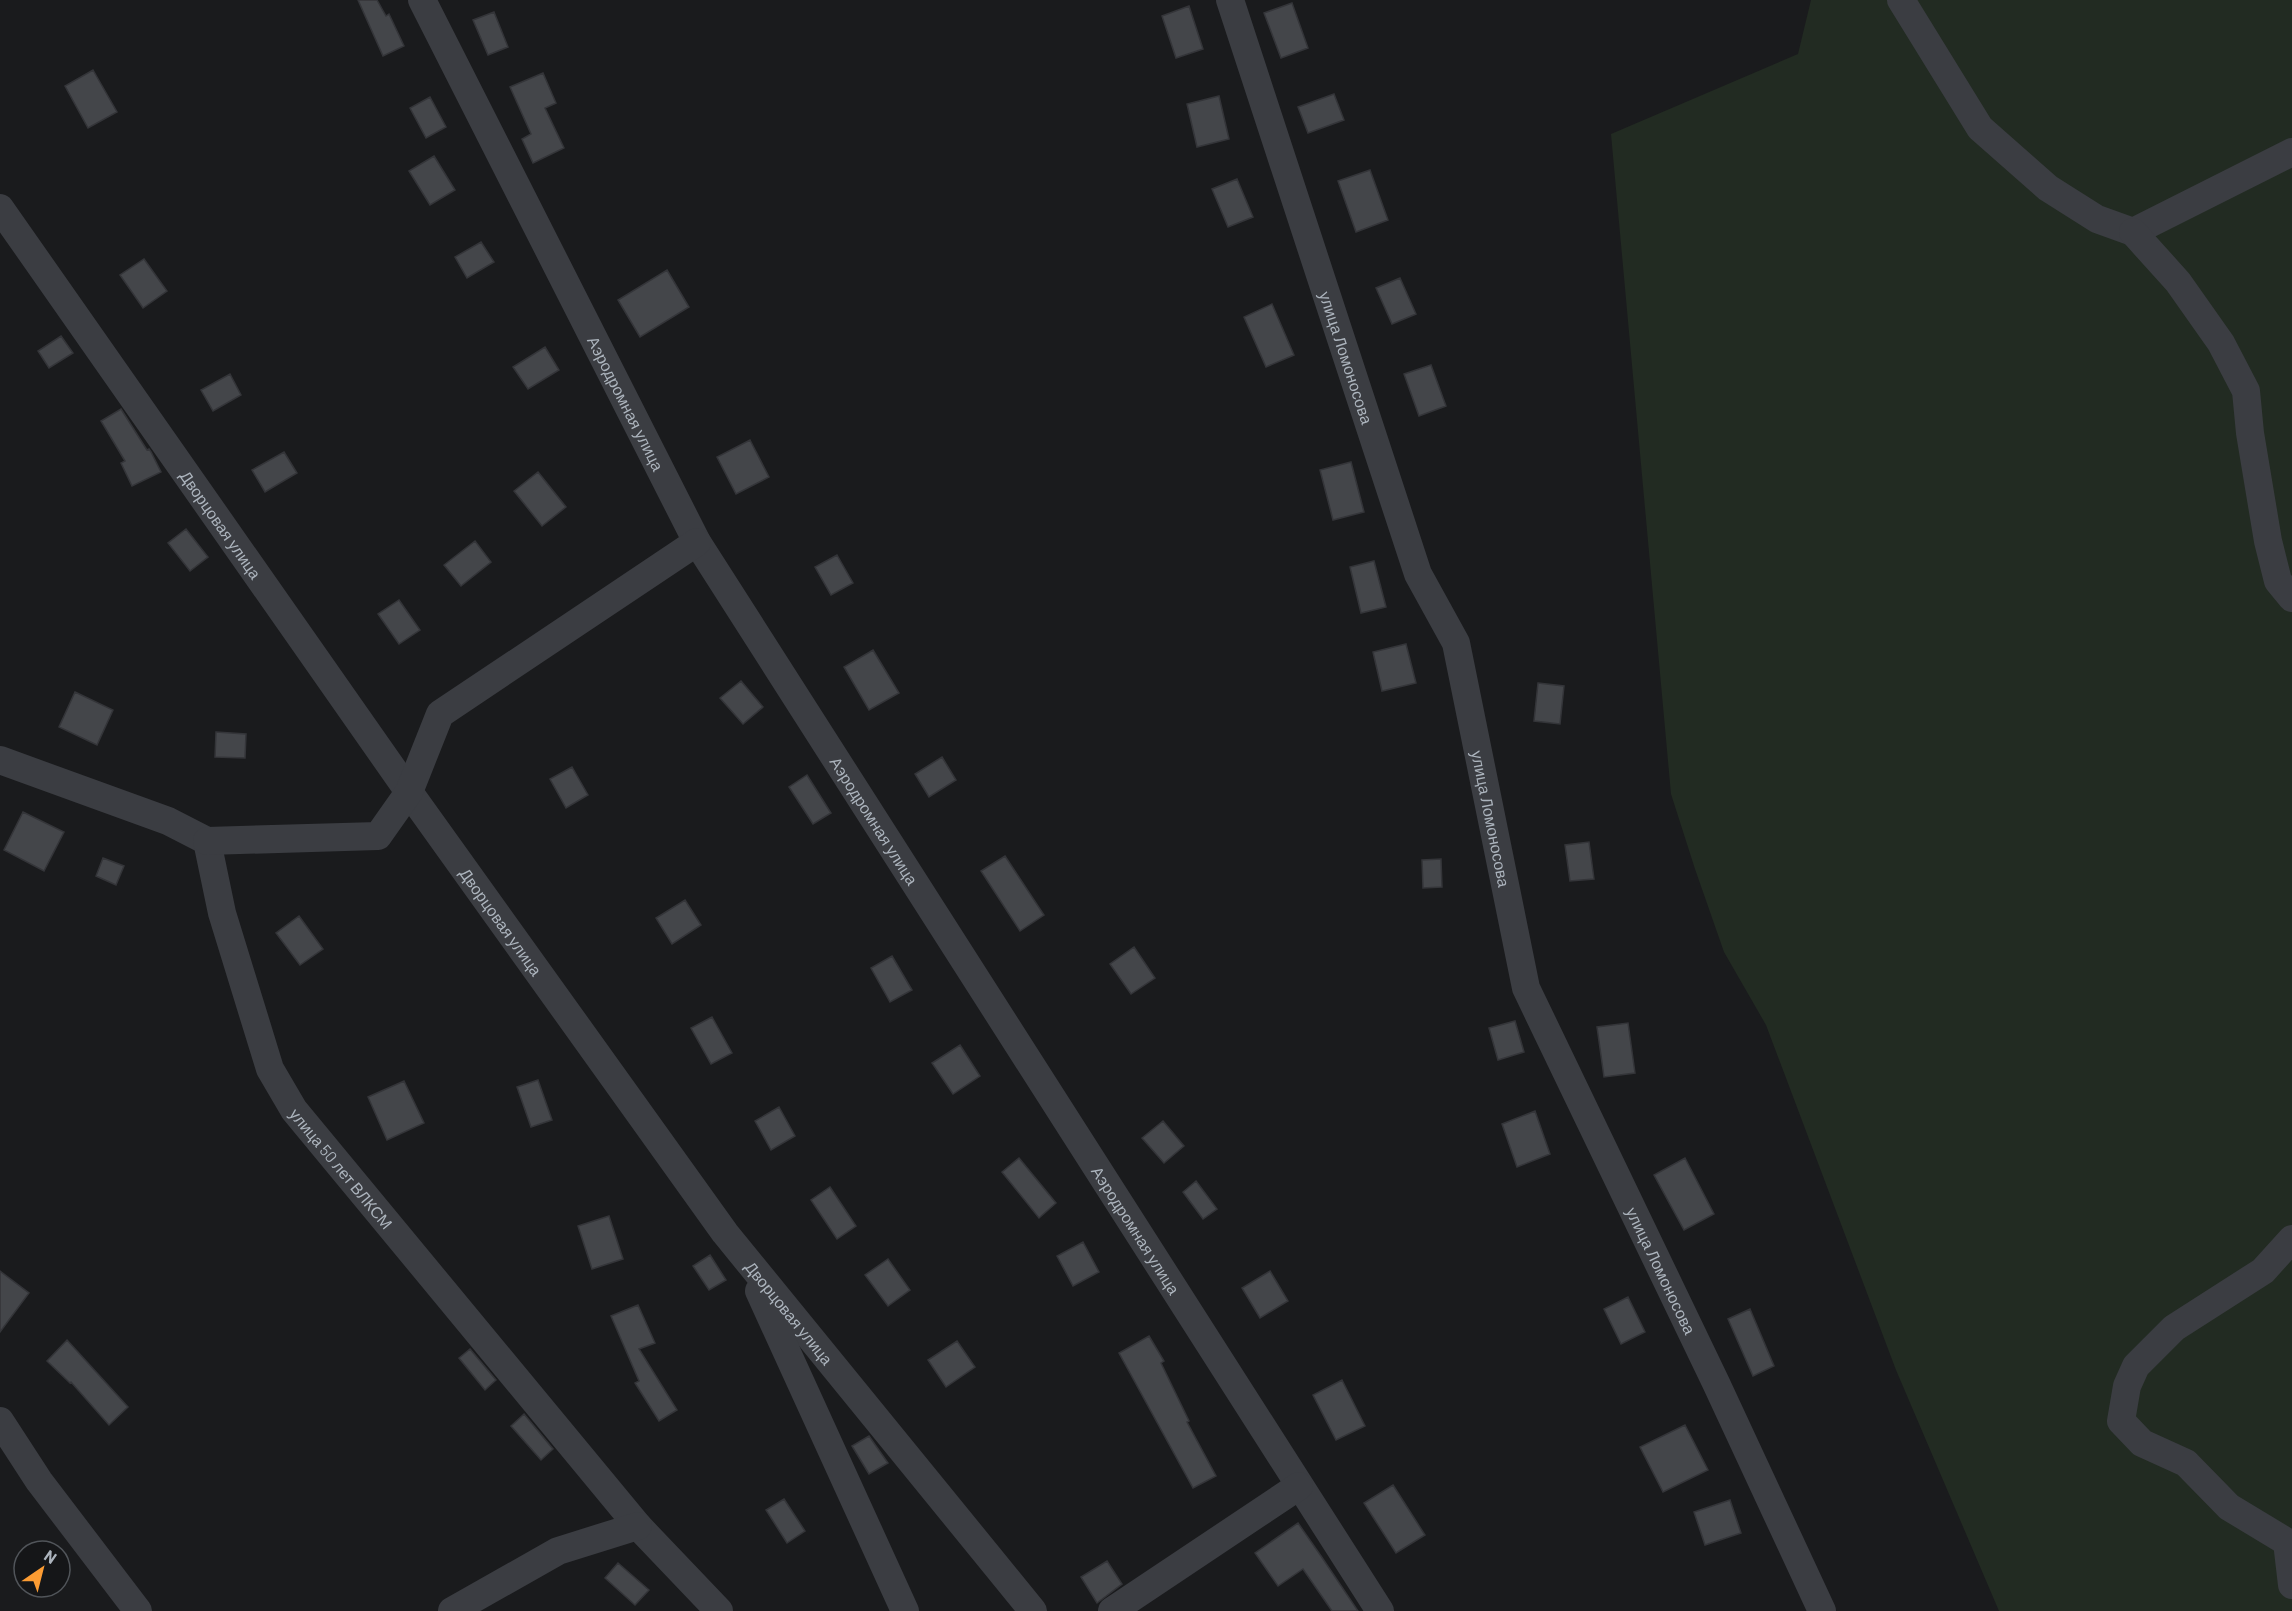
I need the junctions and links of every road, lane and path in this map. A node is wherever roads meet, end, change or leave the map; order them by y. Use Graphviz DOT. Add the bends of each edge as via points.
graph roads {
  1 [pos="422,0"];
  2 [pos="1230,0"];
  3 [pos="1901,0"];
  4 [pos="2292,152"];
  5 [pos="0,208"];
  6 [pos="2133,232"];
  7 [pos="697,542"];
  8 [pos="2292,597"];
  9 [pos="0,760"];
  10 [pos="409,792"];
  11 [pos="207,841"];
  12 [pos="2292,1239"];
  13 [pos="742,1253"];
  14 [pos="0,1421"];
  15 [pos="1299,1485"];
  16 [pos="638,1526"];
  17 [pos="2292,1585"];
  18 [pos="138,1611"];
  19 [pos="452,1611"];
  20 [pos="719,1611"];
  21 [pos="905,1611"];
  22 [pos="1033,1611"];
  23 [pos="1112,1611"];
  24 [pos="1380,1611"];
  25 [pos="1822,1611"];
  1 -- 7 [label="street, Аэродромная улица"];
  2 -- 25 [label="street, улица Ломоносова" via="1418,574 1456,643 1526,988"];
  3 -- 6 [label="street" via="1980,128 2048,188 2097,219"];
  4 -- 6 [label="street"];
  5 -- 10 [label="street, Дворцовая улица"];
  6 -- 8 [label="street" via="2178,282 2221,343 2246,391 2268,541 2278,581"];
  7 -- 10 [label="street" via="440,714"];
  7 -- 15 [label="street, Аэродромная улица"];
  9 -- 11 [label="street" via="168,821"];
  10 -- 11 [label="street" via="378,836"];
  10 -- 13 [label="street, Дворцовая улица"];
  11 -- 16 [label="street, улица 50 лет ВЛКСМ" via="222,913 270,1069 294,1110"];
  12 -- 17 [label="street" via="2263,1271 2174,1328 2136,1366 2127,1386 2121,1421 2142,1443 2186,1463 2229,1507 2287,1542"];
  13 -- 21 [label="street"];
  13 -- 22 [label="street, Дворцовая улица"];
  14 -- 18 [label="street" via="39,1481"];
  15 -- 23 [label="street"];
  15 -- 24 [label="street, Аэродромная улица"];
  16 -- 19 [label="street" via="558,1551"];
  16 -- 20 [label="street, улица 50 лет ВЛКСМ"];
}
